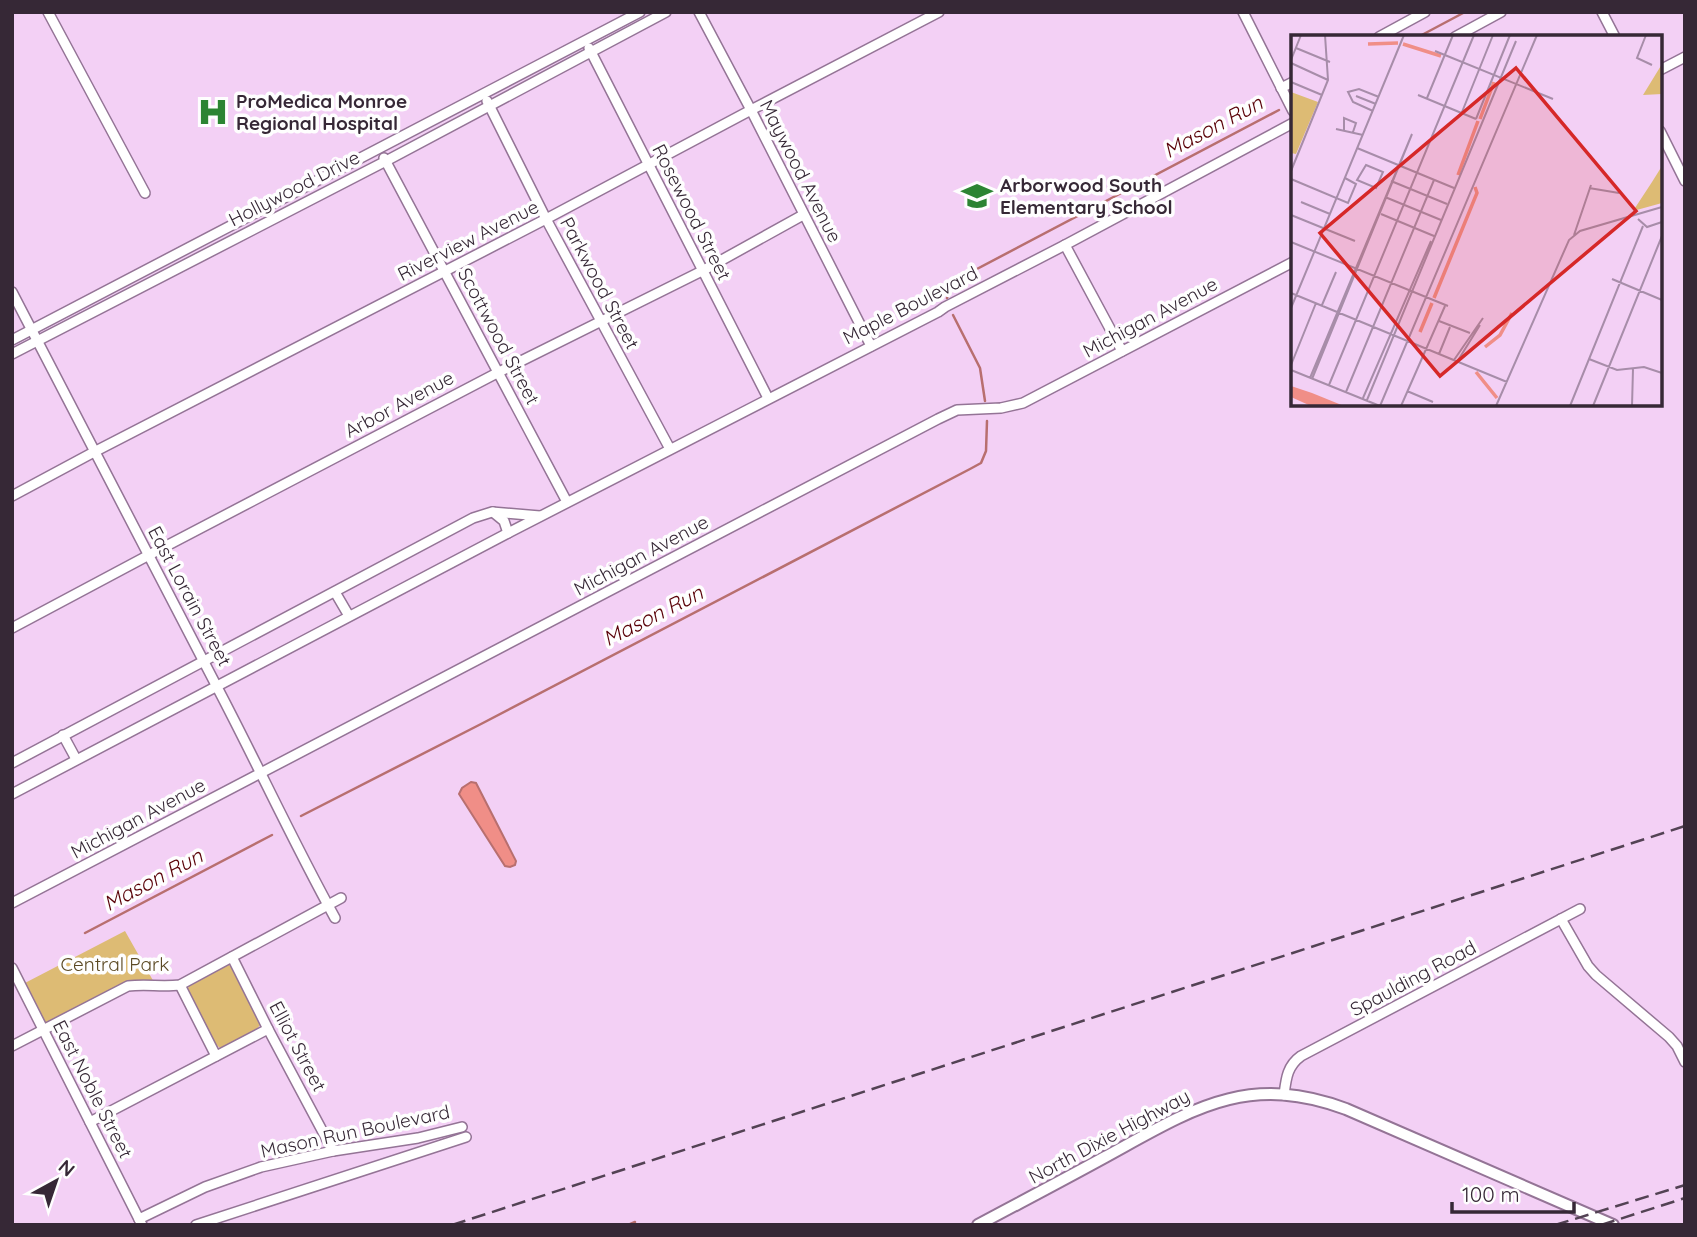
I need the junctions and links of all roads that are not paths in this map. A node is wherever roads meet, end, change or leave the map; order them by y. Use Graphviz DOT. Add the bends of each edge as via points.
graph roads {
  1 [pos="48,12"];
  2 [pos="639,12"];
  3 [pos="666,12"];
  4 [pos="699,12"];
  5 [pos="939,12"];
  6 [pos="1243,12"];
  7 [pos="1425,12"];
  8 [pos="1501,12"];
  9 [pos="1602,12"];
  10 [pos="1383,35"];
  11 [pos="1459,35"];
  12 [pos="1614,35"];
  13 [pos="585,41"];
  14 [pos="590,51"];
  15 [pos="1685,57"];
  16 [pos="1662,69"];
  17 [pos="1291,83"];
  18 [pos="1281,89"];
  19 [pos="484,94"];
  20 [pos="489,106"];
  21 [pos="1291,107"];
  22 [pos="751,110"];
  23 [pos="1291,124"];
  24 [pos="1662,135"];
  25 [pos="380,148"];
  26 [pos="386,161"];
  27 [pos="650,165"];
  28 [pos="1685,181"];
  29 [pos="145,193"];
  30 [pos="803,215"];
  31 [pos="546,219"];
  32 [pos="1065,245"];
  33 [pos="1291,263"];
  34 [pos="445,271"];
  35 [pos="702,271"];
  36 [pos="12,292"];
  37 [pos="601,321"];
  38 [pos="32,330"];
  39 [pos="12,340"];
  40 [pos="37,341"];
  41 [pos="871,346"];
  42 [pos="1122,351"];
  43 [pos="12,354"];
  44 [pos="499,372"];
  45 [pos="768,398"];
  46 [pos="670,449"];
  47 [pos="94,452"];
  48 [pos="12,496"];
  49 [pos="567,502"];
  50 [pos="492,512"];
  51 [pos="542,516"];
  52 [pos="508,533"];
  53 [pos="149,555"];
  54 [pos="335,592"];
  55 [pos="349,616"];
  56 [pos="12,628"];
  57 [pos="203,660"];
  58 [pos="218,687"];
  59 [pos="63,735"];
  60 [pos="76,759"];
  61 [pos="12,763"];
  62 [pos="261,774"];
  63 [pos="12,794"];
  64 [pos="341,898"];
  65 [pos="12,903"];
  66 [pos="328,905"];
  67 [pos="1580,909"];
  68 [pos="335,918"];
  69 [pos="1561,919"];
  70 [pos="232,957"];
  71 [pos="12,968"];
  72 [pos="180,985"];
  73 [pos="44,1029"];
  74 [pos="268,1029"];
  75 [pos="12,1046"];
  76 [pos="216,1056"];
  77 [pos="1685,1062"];
  78 [pos="1284,1095"];
  79 [pos="90,1122"];
  80 [pos="462,1126"];
  81 [pos="447,1130"];
  82 [pos="466,1137"];
  83 [pos="451,1142"];
  84 [pos="333,1151"];
  85 [pos="141,1222"];
  86 [pos="196,1225"];
  87 [pos="978,1225"];
  88 [pos="1613,1225"];
  1 -- 29 [label="street"];
  2 -- 13 [label="street, Hollywood Drive"];
  3 -- 14 [label="street, Hollywood Drive"];
  4 -- 22 [label="street, Maywood Avenue"];
  5 -- 22 [label="street, Riverview Avenue"];
  6 -- 18 [label="street"];
  7 -- 10 [label="street"];
  8 -- 11 [label="street"];
  9 -- 12 [label="street"];
  13 -- 14 [label="street, Rosewood Street"];
  13 -- 19 [label="street, Hollywood Drive"];
  14 -- 20 [label="street, Hollywood Drive"];
  14 -- 27 [label="street, Rosewood Street"];
  15 -- 16 [label="street"];
  17 -- 18 [label="street"];
  18 -- 21 [label="street"];
  19 -- 20 [label="street, Parkwood Street"];
  19 -- 25 [label="street, Hollywood Drive"];
  20 -- 26 [label="street, Hollywood Drive"];
  20 -- 31 [label="street, Parkwood Street"];
  22 -- 27 [label="street, Riverview Avenue"];
  22 -- 30 [label="street, Maywood Avenue"];
  23 -- 32 [label="street, Maple Boulevard"];
  24 -- 28 [label="street"];
  25 -- 26 [label="street, Scottwood Street"];
  25 -- 38 [label="street, Hollywood Drive"];
  26 -- 34 [label="street, Scottwood Street"];
  26 -- 40 [label="street, Hollywood Drive"];
  27 -- 31 [label="street, Riverview Avenue"];
  27 -- 35 [label="street, Rosewood Street"];
  30 -- 35 [label="street, Arbor Avenue"];
  30 -- 41 [label="street, Maywood Avenue"];
  31 -- 34 [label="street, Riverview Avenue"];
  31 -- 37 [label="street, Parkwood Street"];
  32 -- 41 [label="street, Maple Boulevard"];
  32 -- 42 [label="street"];
  33 -- 42 [label="street, Michigan Avenue"];
  34 -- 44 [label="street, Scottwood Street"];
  34 -- 47 [label="street, Riverview Avenue"];
  35 -- 37 [label="street, Arbor Avenue"];
  35 -- 45 [label="street, Rosewood Street"];
  36 -- 38 [label="street, East Lorain Street"];
  37 -- 44 [label="street, Arbor Avenue"];
  37 -- 46 [label="street, Parkwood Street"];
  38 -- 39 [label="street, Hollywood Drive"];
  38 -- 40 [label="street, East Lorain Street"];
  40 -- 43 [label="street, Hollywood Drive"];
  40 -- 47 [label="street, East Lorain Street"];
  41 -- 45 [label="street, Maple Boulevard"];
  42 -- 62 [label="street, Michigan Avenue" via="1023,403 957,410 938,419"];
  44 -- 49 [label="street, Scottwood Street"];
  44 -- 53 [label="street, Arbor Avenue"];
  45 -- 46 [label="street, Maple Boulevard"];
  46 -- 49 [label="street, Maple Boulevard"];
  47 -- 48 [label="street, Riverview Avenue"];
  47 -- 53 [label="street, East Lorain Street"];
  49 -- 51 [label="street, Maple Boulevard"];
  50 -- 51 [label="street"];
  50 -- 52 [label="street" via="504,521"];
  50 -- 54 [label="street" via="472,518"];
  51 -- 52 [label="street, Maple Boulevard"];
  52 -- 55 [label="street, Maple Boulevard"];
  53 -- 56 [label="street, Arbor Avenue"];
  53 -- 57 [label="street, East Lorain Street"];
  54 -- 55 [label="street"];
  54 -- 57 [label="street"];
  55 -- 58 [label="street, Maple Boulevard"];
  57 -- 58 [label="street, East Lorain Street"];
  57 -- 59 [label="street"];
  58 -- 60 [label="street, Maple Boulevard"];
  58 -- 62 [label="street, East Lorain Street"];
  59 -- 60 [label="street"];
  59 -- 61 [label="street"];
  60 -- 63 [label="street, Maple Boulevard"];
  62 -- 65 [label="street, Michigan Avenue"];
  62 -- 66 [label="street, East Lorain Street"];
  64 -- 66 [label="street"];
  66 -- 68 [label="street, East Lorain Street"];
  66 -- 70 [label="street"];
  67 -- 69 [label="street, Spaulding Road"];
  69 -- 77 [label="street" via="1588,966 1669,1037"];
  69 -- 78 [label="street, Spaulding Road" via="1301,1056 1290,1066"];
  70 -- 72 [label="street"];
  70 -- 74 [label="street, Elliot Street"];
  71 -- 73 [label="street, East Noble Street"];
  72 -- 73 [label="street" via="128,986"];
  72 -- 76 [label="street"];
  73 -- 75 [label="street"];
  73 -- 79 [label="street, East Noble Street"];
  74 -- 76 [label="street"];
  74 -- 84 [label="street, Elliot Street"];
  76 -- 79 [label="street"];
  78 -- 87 [label="main road, North Dixie Highway" via="1266,1093 1204,1106"];
  78 -- 88 [label="main road, North Dixie Highway" via="1346,1110"];
  79 -- 85 [label="street, East Noble Street"];
  80 -- 81 [label="street, Mason Run Boulevard"];
  81 -- 83 [label="street"];
  81 -- 84 [label="street, Mason Run Boulevard"];
  82 -- 83 [label="street, Mason Run Boulevard"];
  83 -- 86 [label="street, Mason Run Boulevard"];
  84 -- 85 [label="street, Mason Run Boulevard" via="261,1167 205,1187"];
}
